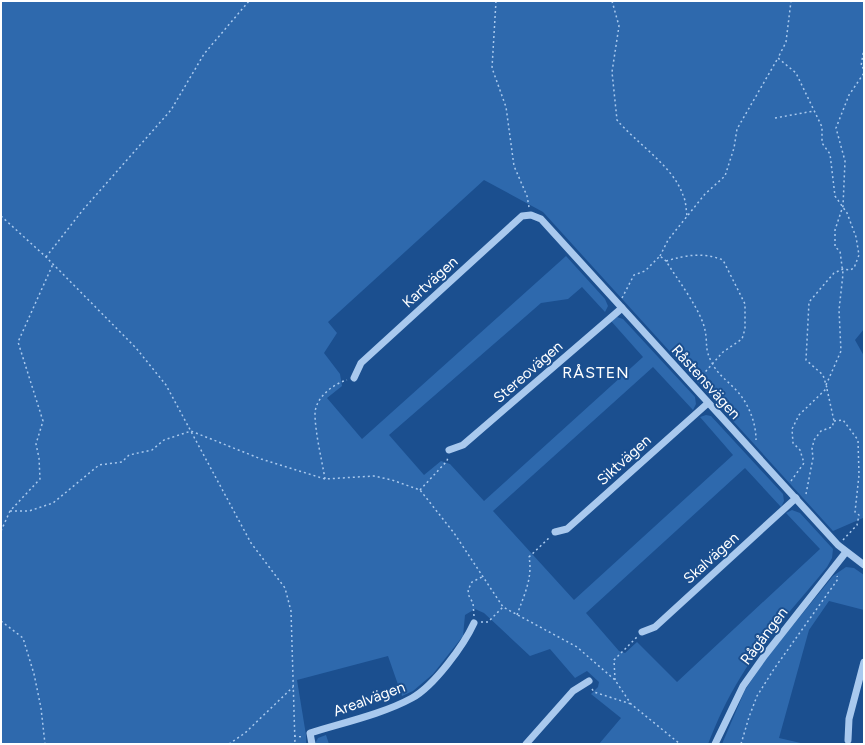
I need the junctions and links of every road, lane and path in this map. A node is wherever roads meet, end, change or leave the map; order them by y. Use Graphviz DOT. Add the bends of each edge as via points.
graph roads {
  1 [pos="249,1"];
  2 [pos="496,1"];
  3 [pos="612,1"];
  4 [pos="791,1"];
  5 [pos="864,48"];
  6 [pos="778,58"];
  7 [pos="864,69"];
  8 [pos="864,73"];
  9 [pos="814,112"];
  10 [pos="775,118"];
  11 [pos="843,206"];
  12 [pos="531,215"];
  13 [pos="1,216"];
  14 [pos="687,216"];
  15 [pos="660,256"];
  16 [pos="46,257"];
  17 [pos="666,261"];
  18 [pos="53,264"];
  19 [pos="843,269"];
  20 [pos="620,306"];
  21 [pos="712,364"];
  22 [pos="354,378"];
  23 [pos="693,386"];
  24 [pos="826,388"];
  25 [pos="708,403"];
  26 [pos="834,421"];
  27 [pos="191,432"];
  28 [pos="756,440"];
  29 [pos="449,450"];
  30 [pos="326,479"];
  31 [pos="786,487"];
  32 [pos="420,490"];
  33 [pos="806,494"];
  34 [pos="796,498"];
  35 [pos="10,512"];
  36 [pos="2,527"];
  37 [pos="1,531"];
  38 [pos="555,532"];
  39 [pos="838,545"];
  40 [pos="846,552"];
  41 [pos="864,565"];
  42 [pos="835,566"];
  43 [pos="484,576"];
  44 [pos="503,607"];
  45 [pos="517,615"];
  46 [pos="1,621"];
  47 [pos="474,623"];
  48 [pos="642,632"];
  49 [pos="864,662"];
  50 [pos="615,680"];
  51 [pos="589,682"];
  52 [pos="293,687"];
  53 [pos="631,704"];
  54 [pos="848,740"];
  55 [pos="45,744"];
  56 [pos="229,744"];
  57 [pos="295,744"];
  58 [pos="312,744"];
  59 [pos="526,744"];
  60 [pos="680,744"];
  61 [pos="715,744"];
  62 [pos="741,744"];
  1 -- 16 [label="path" via="204,54 171,110 82,211"];
  2 -- 12 [label="path" via="492,68 506,107 514,166 527,196"];
  3 -- 14 [label="path" via="619,26 612,72 617,120 659,161 679,185 684,195"];
  4 -- 6 [label="path" via="786,42"];
  5 -- 7 [label="path" via="861,66"];
  6 -- 9 [label="path" via="796,74"];
  6 -- 14 [label="path" via="737,128 734,148 724,176"];
  8 -- 11 [label="path" via="849,95 836,128 845,160"];
  9 -- 10 [label="path"];
  9 -- 11 [label="path" via="822,127 822,143 830,154 835,196"];
  11 -- 19 [label="path" via="835,230 835,247 840,251"];
  11 -- 19 [label="path" via="852,223 859,256 854,268"];
  12 -- 20 [label="street, Råstensvägen" via="541,219"];
  12 -- 22 [label="street, Kartvägen" via="522,216 361,363"];
  13 -- 16 [label="path"];
  14 -- 15 [label="path" via="668,240"];
  15 -- 17 [label="path"];
  15 -- 20 [label="path" via="645,271 634,275"];
  16 -- 18 [label="path"];
  17 -- 21 [label="path" via="697,310 705,330 706,350"];
  17 -- 21 [label="path" via="688,255 710,255 723,260 738,289 744,304 745,329 742,340 723,352"];
  18 -- 27 [label="path" via="136,348 166,385"];
  18 -- 35 [label="path" via="18,342 44,421 36,444 40,479"];
  19 -- 24 [label="path" via="839,310 841,350"];
  19 -- 24 [label="path" via="834,273 809,302 806,360 823,375"];
  20 -- 23 [label="street, Råstensvägen"];
  20 -- 29 [label="street, Stereovägen" via="464,445"];
  21 -- 23 [label="path"];
  21 -- 28 [label="path" via="744,402 756,428"];
  22 -- 30 [label="path" via="338,383 320,398 315,413"];
  23 -- 25 [label="street, Råstensvägen"];
  24 -- 26 [label="path"];
  24 -- 31 [label="path" via="799,415 792,429 793,442 800,450 804,463"];
  25 -- 31 [label="street, Råstensvägen"];
  25 -- 38 [label="street, Siktvägen" via="567,529"];
  26 -- 33 [label="path" via="832,427 821,431 814,440"];
  26 -- 39 [label="path" via="843,420 858,440 859,476 855,512 859,515 857,525"];
  27 -- 30 [label="path" via="261,459"];
  27 -- 35 [label="path" via="164,440 152,450 129,455 122,462 99,465 53,503 28,511"];
  27 -- 52 [label="path" via="251,543 285,588 291,611"];
  29 -- 32 [label="path" via="447,461"];
  30 -- 32 [label="path" via="374,476"];
  31 -- 34 [label="street, Råstensvägen"];
  32 -- 43 [label="path"];
  34 -- 39 [label="street, Råstensvägen"];
  34 -- 48 [label="street, Skalvägen" via="655,627"];
  35 -- 36 [label="path"];
  36 -- 37 [label="path"];
  38 -- 45 [label="path" via="529,557 529,582"];
  39 -- 40 [label="street, Råstensvägen"];
  40 -- 41 [label="street, Råstensvägen"];
  40 -- 42 [label="street, Rågången"];
  42 -- 61 [label="street, Rågången" via="744,686"];
  42 -- 62 [label="path" via="838,579 757,696"];
  43 -- 44 [label="path"];
  43 -- 47 [label="path" via="472,582 468,590 473,603"];
  44 -- 45 [label="path"];
  44 -- 47 [label="path" via="488,622"];
  45 -- 50 [label="path" via="577,646"];
  46 -- 55 [label="path" via="23,638 34,674"];
  47 -- 58 [label="street, Arealvägen" via="467,639 437,677 413,698 310,733"];
  48 -- 50 [label="path" via="614,660"];
  49 -- 54 [label="street" via="849,719"];
  50 -- 53 [label="path"];
  51 -- 53 [label="path" via="594,692"];
  51 -- 59 [label="street" via="573,691"];
  52 -- 56 [label="path" via="245,733"];
  52 -- 57 [label="path"];
  53 -- 60 [label="path"];
}
